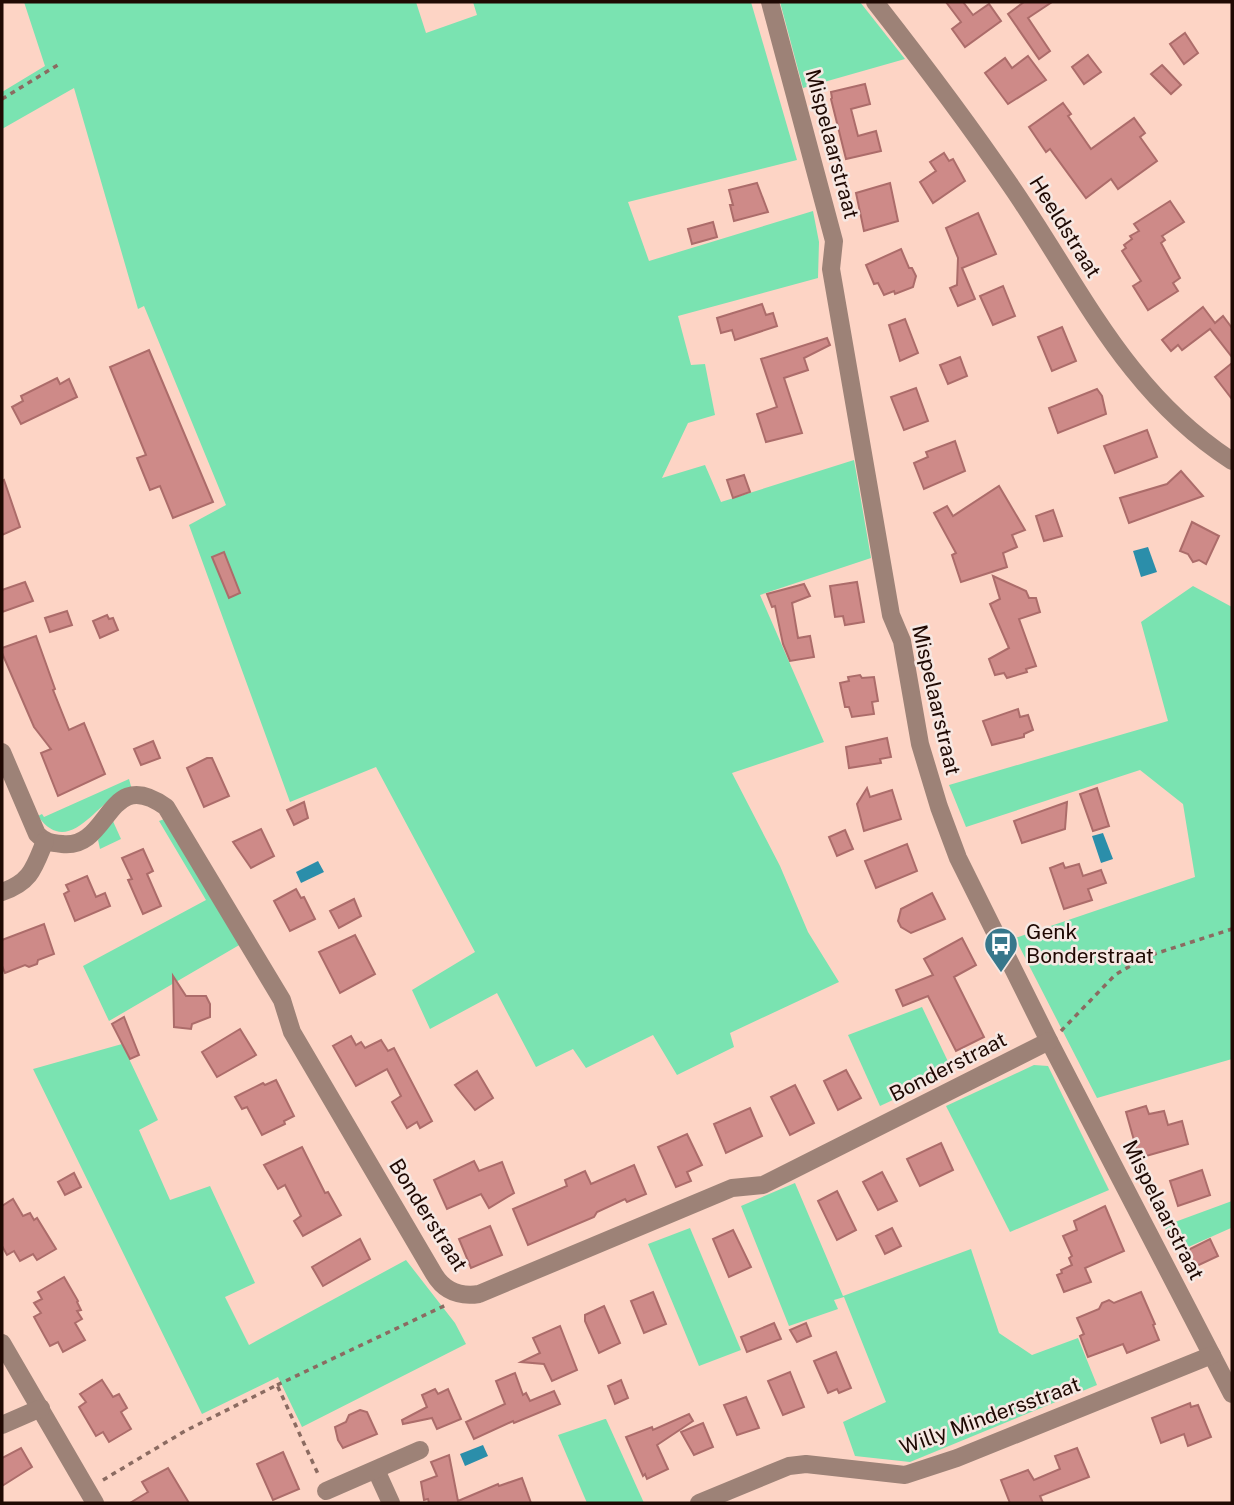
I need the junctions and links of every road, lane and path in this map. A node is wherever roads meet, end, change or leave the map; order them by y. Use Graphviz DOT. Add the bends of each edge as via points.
graph roads {
  1 [pos="770,2"];
  2 [pos="875,2"];
  3 [pos="61,63"];
  4 [pos="2,99"];
  5 [pos="1232,461"];
  6 [pos="2,751"];
  7 [pos="45,841"];
  8 [pos="2,892"];
  9 [pos="1232,929"];
  10 [pos="1052,1039"];
  11 [pos="454,1300"];
  12 [pos="2,1343"];
  13 [pos="1212,1356"];
  14 [pos="277,1385"];
  15 [pos="1231,1386"];
  16 [pos="41,1408"];
  17 [pos="2,1425"];
  18 [pos="420,1450"];
  19 [pos="376,1470"];
  20 [pos="103,1480"];
  21 [pos="324,1486"];
  22 [pos="95,1503"];
  23 [pos="391,1503"];
  24 [pos="699,1503"];
  1 -- 10 [label="street, Mispelaarstraat" via="834,241 831,269 891,615 902,641 920,744 958,858"];
  2 -- 5 [label="street, Heeldstraat" via="1012,187 1110,341 1145,387"];
  3 -- 4 [label="path"];
  6 -- 7 [label="street" via="37,834"];
  7 -- 8 [label="street" via="26,879"];
  7 -- 10 [label="street, Bonderstraat" via="80,843 93,835 120,801 133,796 149,796 166,807 282,1000 292,1032 440,1285 467,1296 732,1188 763,1185"];
  9 -- 10 [label="path" via="1145,957 1115,975"];
  10 -- 13 [label="street, Mispelaarstraat"];
  11 -- 14 [label="path"];
  12 -- 16 [label="street"];
  13 -- 15 [label="street, Mispelaarstraat"];
  13 -- 24 [label="street, Willy Mindersstraat" via="905,1475 789,1466"];
  14 -- 20 [label="path" via="185,1430"];
  14 -- 21 [label="path"];
  16 -- 17 [label="street"];
  16 -- 22 [label="street"];
  18 -- 19 [label="street"];
  19 -- 21 [label="street"];
  19 -- 23 [label="street"];
}
